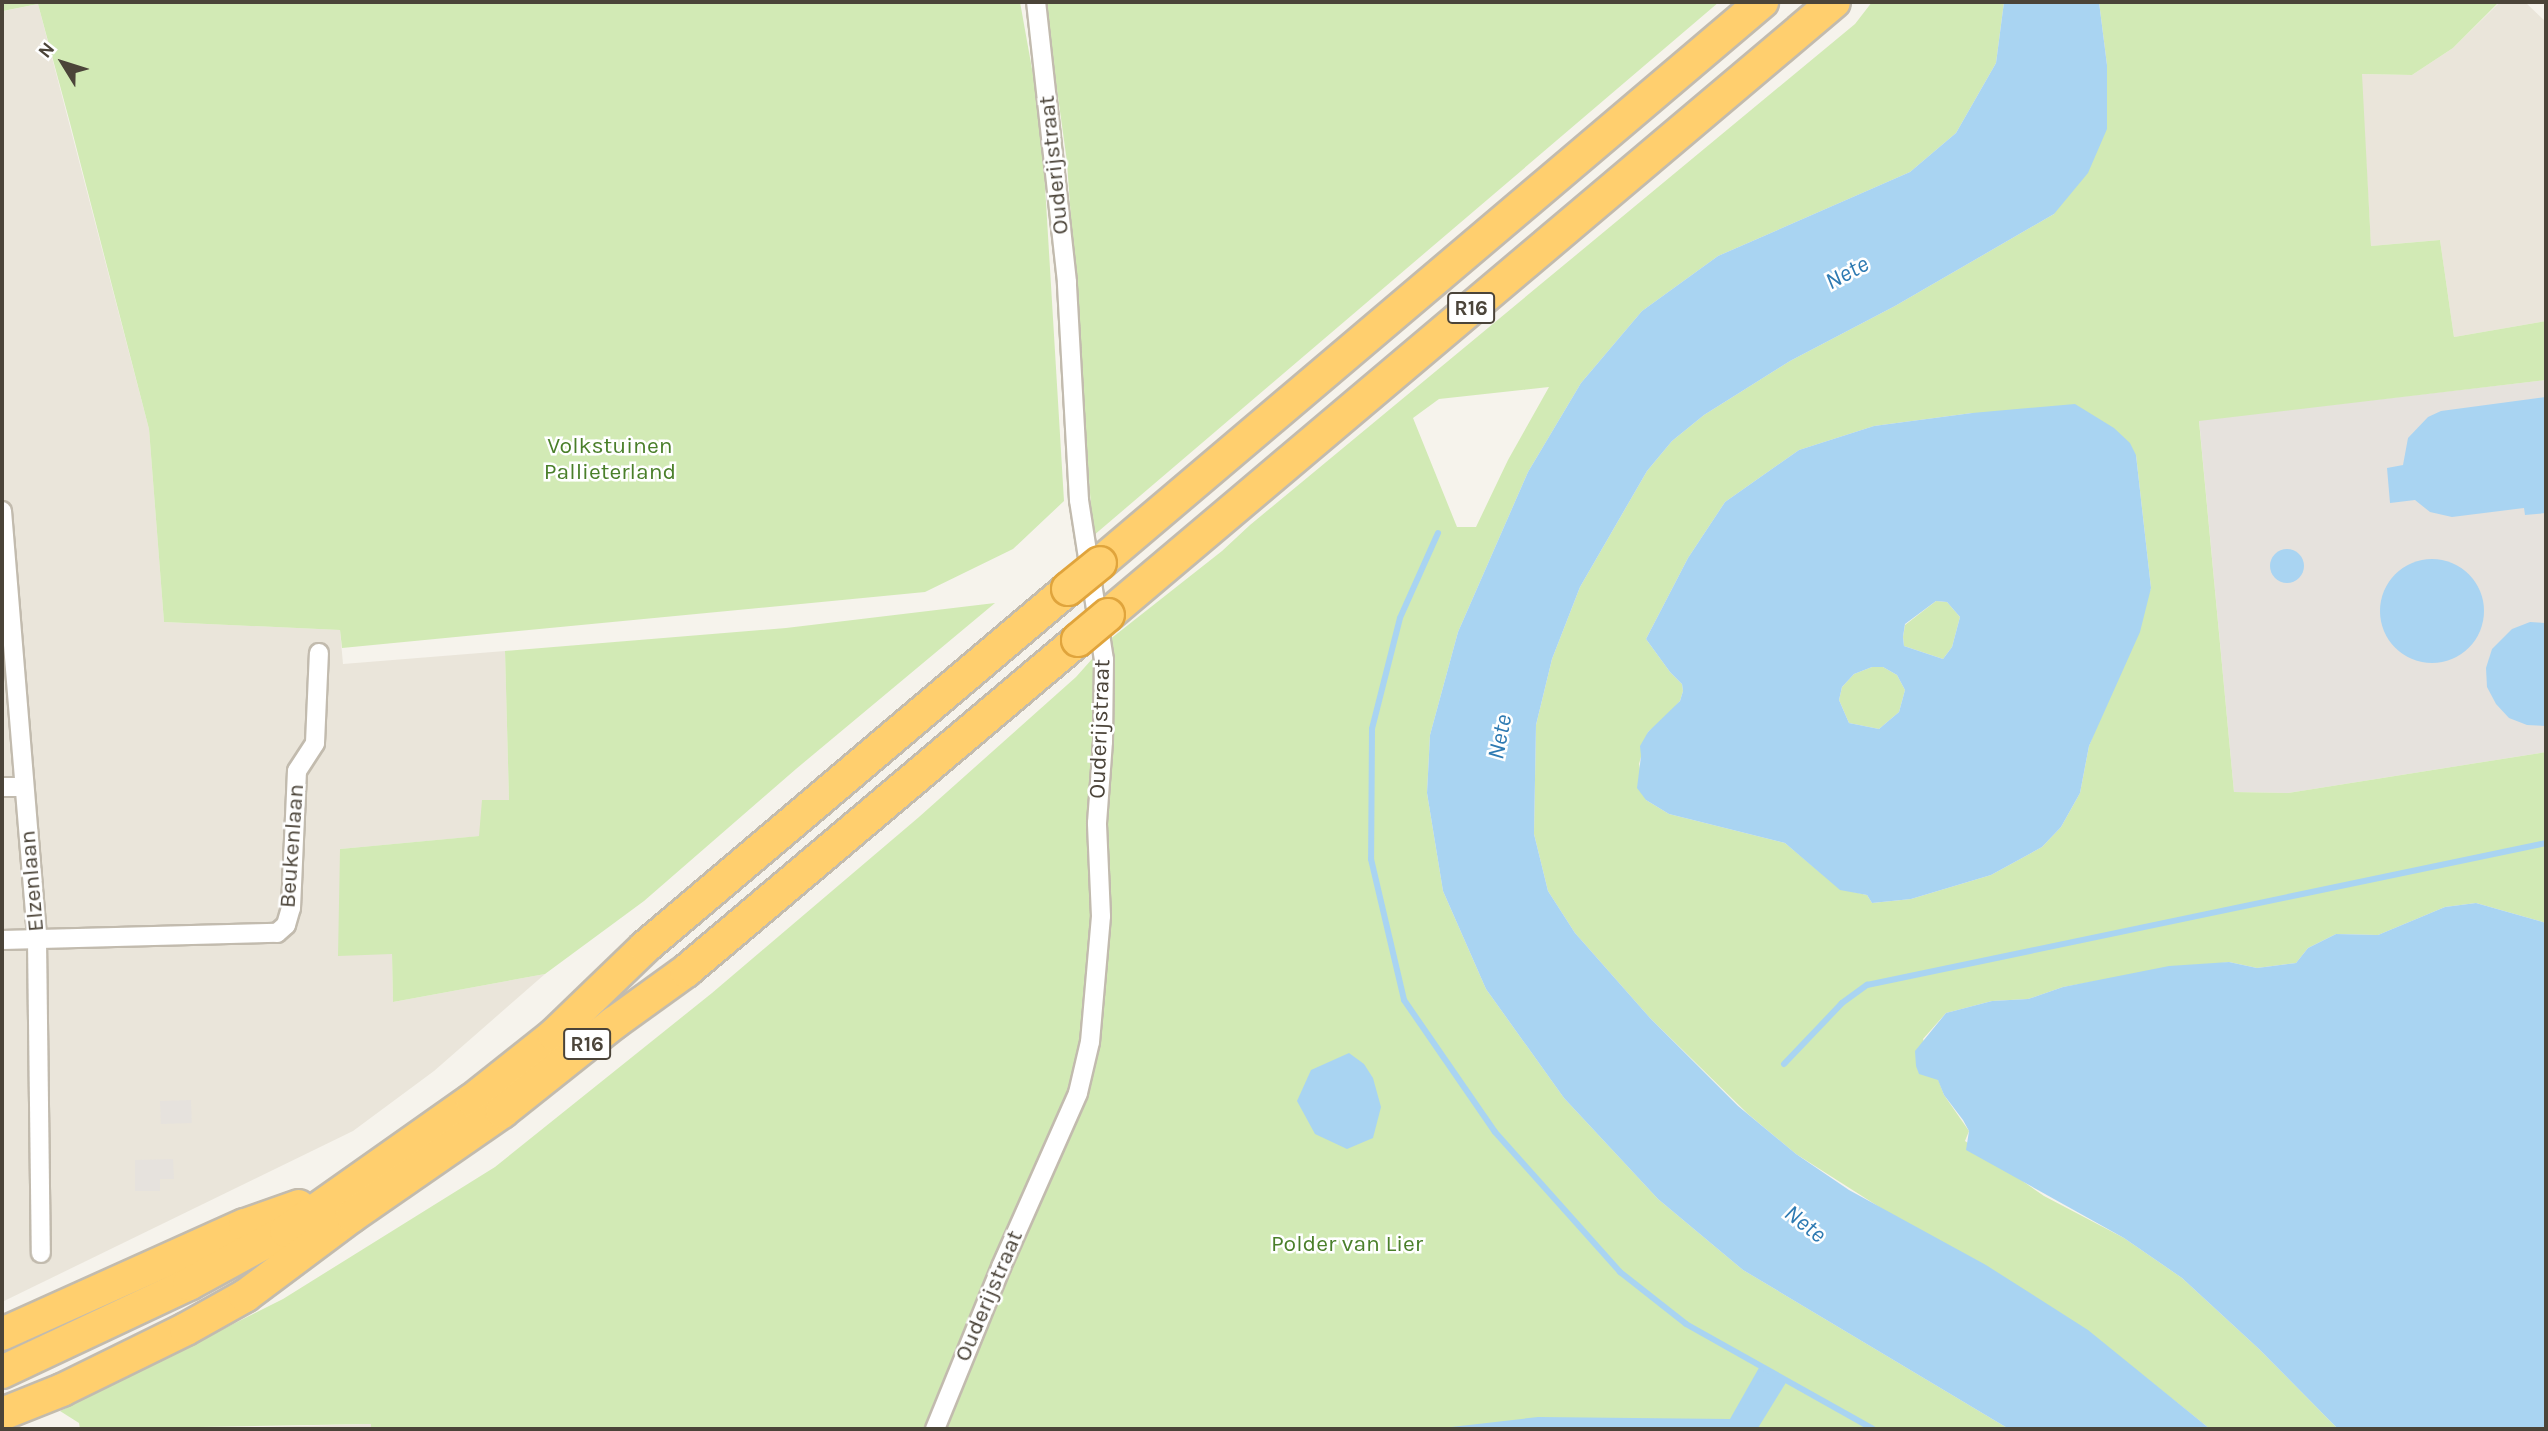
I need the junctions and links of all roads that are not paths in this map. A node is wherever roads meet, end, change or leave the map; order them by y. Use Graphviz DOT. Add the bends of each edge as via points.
graph roads {
  1 [pos="1035,2"];
  2 [pos="1762,2"];
  3 [pos="1834,2"];
  4 [pos="2,518"];
  5 [pos="320,653"];
  6 [pos="24,786"];
  7 [pos="2,787"];
  8 [pos="2,940"];
  9 [pos="37,940"];
  10 [pos="351,1200"];
  11 [pos="41,1252"];
  12 [pos="2,1335"];
  13 [pos="2,1372"];
  14 [pos="2,1388"];
  15 [pos="2,1414"];
  16 [pos="935,1429"];
  1 -- 16 [label="street, Ouderijstraat" via="1066,282 1079,500 1104,660 1097,823 1101,916 1090,1042 1078,1093"];
  2 -- 10 [label="highway, R16, bridge" via="645,947 546,1042"];
  3 -- 10 [label="highway, R16, bridge" via="687,971 502,1112"];
  4 -- 6 [label="street, Elzenlaan"];
  5 -- 9 [label="street, Beukenlaan" via="315,743 297,771 291,908 286,925 278,933 253,935"];
  6 -- 7 [label="street"];
  6 -- 9 [label="street, Elzenlaan"];
  8 -- 9 [label="street, Beukenlaan"];
  9 -- 11 [label="street, Elzenlaan"];
  10 -- 12 [label="highway" via="245,1225"];
  10 -- 13 [label="highway, R16" via="189,1284"];
  10 -- 14 [label="highway, R16" via="112,1340"];
  10 -- 15 [label="highway" via="245,1296 62,1390"];
}
